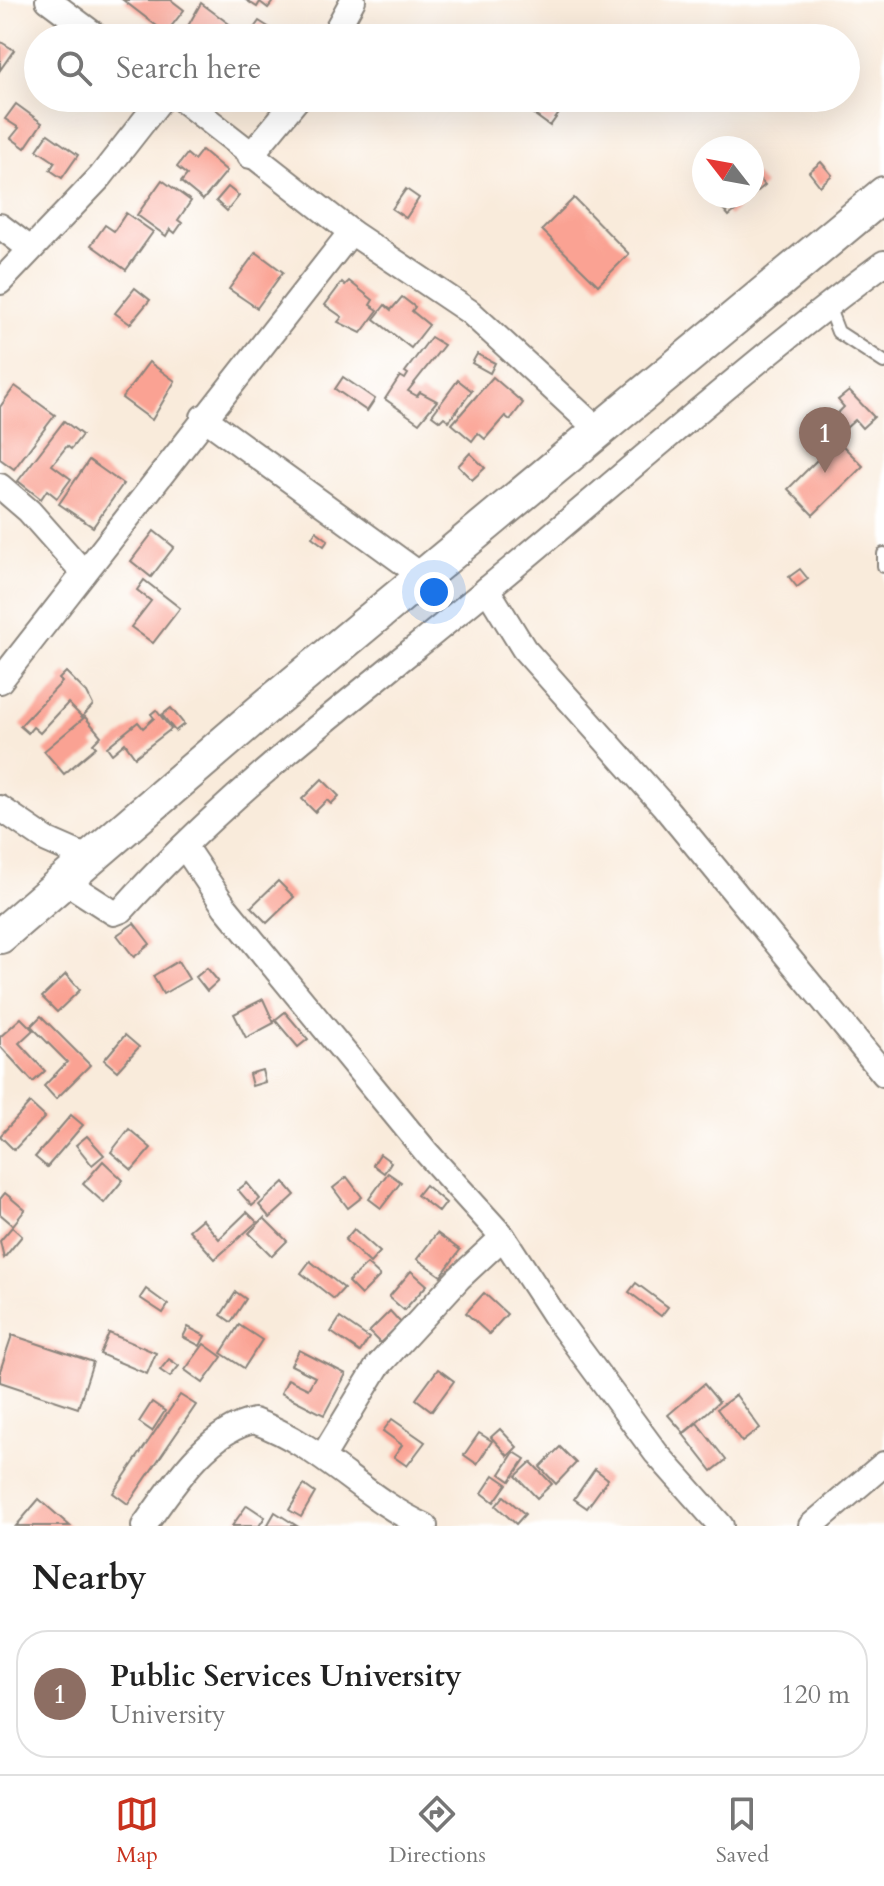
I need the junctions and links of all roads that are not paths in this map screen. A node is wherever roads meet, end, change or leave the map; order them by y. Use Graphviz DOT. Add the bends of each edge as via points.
graph roads {
  1 [pos="48,0"];
  2 [pos="353,0"];
  3 [pos="80,24"];
  4 [pos="340,24"];
  5 [pos="151,112"];
  6 [pos="197,112"];
  7 [pos="286,112"];
  8 [pos="250,156"];
  9 [pos="881,200"];
  10 [pos="0,226"];
  11 [pos="351,232"];
  12 [pos="29,248"];
  13 [pos="884,263"];
  14 [pos="0,282"];
  15 [pos="828,306"];
  16 [pos="884,362"];
  17 [pos="203,417"];
  18 [pos="599,431"];
  19 [pos="0,486"];
  20 [pos="884,554"];
  21 [pos="884,566"];
  22 [pos="84,573"];
  23 [pos="422,576"];
  24 [pos="487,589"];
  25 [pos="0,681"];
  26 [pos="0,808"];
  27 [pos="184,846"];
  28 [pos="76,869"];
  29 [pos="0,936"];
  30 [pos="884,1074"];
  31 [pos="503,1237"];
  32 [pos="323,1456"];
  33 [pos="884,1464"];
  34 [pos="144,1526"];
  35 [pos="425,1526"];
  36 [pos="721,1526"];
  37 [pos="811,1526"];
  1 -- 3 [label="street"];
  2 -- 4 [label="street"];
  5 -- 12 [label="street" via="101,176"];
  6 -- 8 [label="street"];
  7 -- 8 [label="street"];
  8 -- 11 [label="street"];
  9 -- 18 [label="main road"];
  10 -- 12 [label="street"];
  11 -- 17 [label="street"];
  11 -- 18 [label="street" via="470,312"];
  12 -- 14 [label="street"];
  13 -- 15 [label="street"];
  15 -- 16 [label="lane" via="838,332"];
  15 -- 24 [label="street"];
  17 -- 22 [label="street"];
  17 -- 23 [label="street"];
  18 -- 23 [label="main road"];
  19 -- 22 [label="street"];
  20 -- 21 [label="lane"];
  22 -- 25 [label="street"];
  23 -- 28 [label="main road"];
  24 -- 27 [label="street"];
  24 -- 30 [label="street" via="524,649 663,805"];
  26 -- 28 [label="street" via="47,840"];
  27 -- 28 [label="street" via="114,913"];
  27 -- 31 [label="street" via="225,907 427,1153"];
  28 -- 29 [label="main road"];
  31 -- 32 [label="street" via="377,1367"];
  31 -- 36 [label="street" via="648,1442"];
  32 -- 34 [label="street" via="272,1428 254,1421 240,1423 206,1450"];
  32 -- 35 [label="street" via="391,1509"];
  33 -- 37 [label="street"];
}
